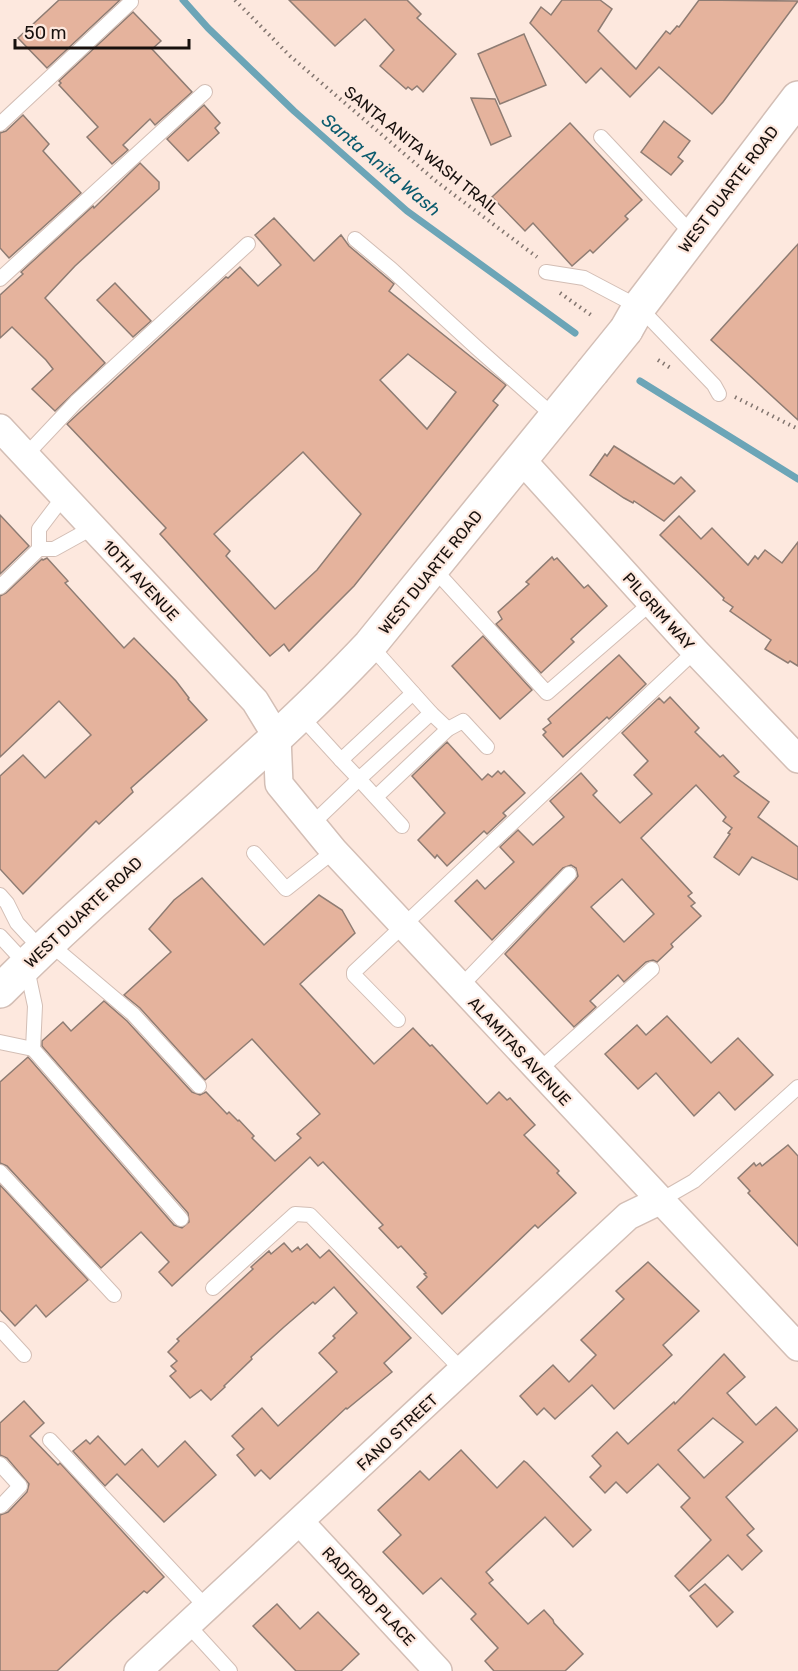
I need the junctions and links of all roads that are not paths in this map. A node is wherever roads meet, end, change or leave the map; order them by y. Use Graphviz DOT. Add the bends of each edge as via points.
graph roads {
  1 [pos="131,2"];
  2 [pos="205,92"];
  3 [pos="798,98"];
  4 [pos="0,124"];
  5 [pos="601,137"];
  6 [pos="693,236"];
  7 [pos="355,239"];
  8 [pos="248,244"];
  9 [pos="546,272"];
  10 [pos="0,279"];
  11 [pos="633,318"];
  12 [pos="719,394"];
  13 [pos="556,418"];
  14 [pos="0,428"];
  15 [pos="26,455"];
  16 [pos="522,460"];
  17 [pos="64,496"];
  18 [pos="92,528"];
  19 [pos="39,549"];
  20 [pos="433,568"];
  21 [pos="0,586"];
  22 [pos="651,603"];
  23 [pos="370,645"];
  24 [pos="695,651"];
  25 [pos="413,693"];
  26 [pos="431,713"];
  27 [pos="300,715"];
  28 [pos="448,729"];
  29 [pos="277,737"];
  30 [pos="487,747"];
  31 [pos="798,759"];
  32 [pos="341,760"];
  33 [pos="359,779"];
  34 [pos="376,797"];
  35 [pos="312,824"];
  36 [pos="402,826"];
  37 [pos="334,851"];
  38 [pos="254,853"];
  39 [pos="569,874"];
  40 [pos="0,895"];
  41 [pos="403,926"];
  42 [pos="0,936"];
  43 [pos="39,952"];
  44 [pos="652,969"];
  45 [pos="460,987"];
  46 [pos="0,991"];
  47 [pos="398,1020"];
  48 [pos="0,1042"];
  49 [pos="33,1048"];
  50 [pos="538,1070"];
  51 [pos="199,1086"];
  52 [pos="798,1087"];
  53 [pos="0,1172"];
  54 [pos="660,1200"];
  55 [pos="181,1219"];
  56 [pos="213,1288"];
  57 [pos="114,1295"];
  58 [pos="0,1329"];
  59 [pos="798,1347"];
  60 [pos="24,1355"];
  61 [pos="463,1371"];
  62 [pos="50,1440"];
  63 [pos="0,1464"];
  64 [pos="1,1506"];
  65 [pos="300,1522"];
  66 [pos="197,1616"];
  67 [pos="138,1671"];
  68 [pos="230,1671"];
  69 [pos="438,1671"];
  1 -- 4 [label="lane"];
  2 -- 10 [label="lane"];
  3 -- 6 [label="main road, WEST DUARTE ROAD"];
  5 -- 6 [label="lane"];
  6 -- 11 [label="main road, WEST DUARTE ROAD"];
  7 -- 13 [label="lane"];
  8 -- 15 [label="lane" via="76,402"];
  9 -- 11 [label="lane" via="584,278"];
  11 -- 12 [label="lane" via="714,385"];
  11 -- 13 [label="main road, WEST DUARTE ROAD, bridge"];
  13 -- 16 [label="main road, WEST DUARTE ROAD"];
  14 -- 15 [label="street, 10TH AVENUE"];
  15 -- 17 [label="street, 10TH AVENUE"];
  16 -- 20 [label="main road, WEST DUARTE ROAD"];
  16 -- 22 [label="street, PILGRIM WAY"];
  17 -- 18 [label="street, 10TH AVENUE"];
  17 -- 19 [label="lane" via="39,529"];
  18 -- 19 [label="lane" via="54,549"];
  18 -- 29 [label="street, 10TH AVENUE" via="255,701"];
  19 -- 21 [label="lane"];
  20 -- 22 [label="lane" via="547,693"];
  20 -- 23 [label="main road, WEST DUARTE ROAD"];
  22 -- 24 [label="street, PILGRIM WAY"];
  23 -- 25 [label="lane"];
  23 -- 27 [label="main road, WEST DUARTE ROAD"];
  24 -- 31 [label="street, PILGRIM WAY"];
  24 -- 41 [label="lane"];
  25 -- 26 [label="lane"];
  25 -- 32 [label="lane"];
  26 -- 28 [label="lane"];
  26 -- 33 [label="lane"];
  27 -- 29 [label="main road, WEST DUARTE ROAD"];
  27 -- 32 [label="lane"];
  28 -- 30 [label="lane" via="463,722"];
  28 -- 34 [label="lane"];
  29 -- 35 [label="street, ALAMITAS AVENUE" via="279,784"];
  29 -- 43 [label="main road, WEST DUARTE ROAD"];
  32 -- 33 [label="lane"];
  33 -- 34 [label="lane"];
  33 -- 35 [label="lane"];
  34 -- 36 [label="lane"];
  35 -- 37 [label="street, ALAMITAS AVENUE"];
  37 -- 38 [label="lane" via="286,889"];
  37 -- 41 [label="street, ALAMITAS AVENUE"];
  39 -- 45 [label="lane"];
  40 -- 43 [label="lane"];
  41 -- 45 [label="street, ALAMITAS AVENUE"];
  41 -- 47 [label="lane" via="354,972"];
  42 -- 43 [label="lane"];
  43 -- 46 [label="main road, WEST DUARTE ROAD"];
  43 -- 49 [label="lane"];
  43 -- 51 [label="lane" via="133,1014"];
  44 -- 50 [label="lane"];
  45 -- 50 [label="street, ALAMITAS AVENUE"];
  48 -- 49 [label="lane"];
  49 -- 55 [label="lane"];
  50 -- 54 [label="street, ALAMITAS AVENUE"];
  52 -- 54 [label="lane" via="694,1181"];
  53 -- 57 [label="lane"];
  54 -- 59 [label="street, ALAMITAS AVENUE"];
  54 -- 61 [label="street, FANO STREET" via="628,1216"];
  56 -- 61 [label="lane" via="295,1214 310,1215"];
  58 -- 60 [label="lane"];
  61 -- 65 [label="street, FANO STREET"];
  62 -- 66 [label="lane"];
  63 -- 64 [label="lane" via="20,1486"];
  65 -- 66 [label="street, FANO STREET"];
  65 -- 69 [label="street, RADFORD PLACE"];
  66 -- 67 [label="street, FANO STREET"];
  66 -- 68 [label="lane"];
}
